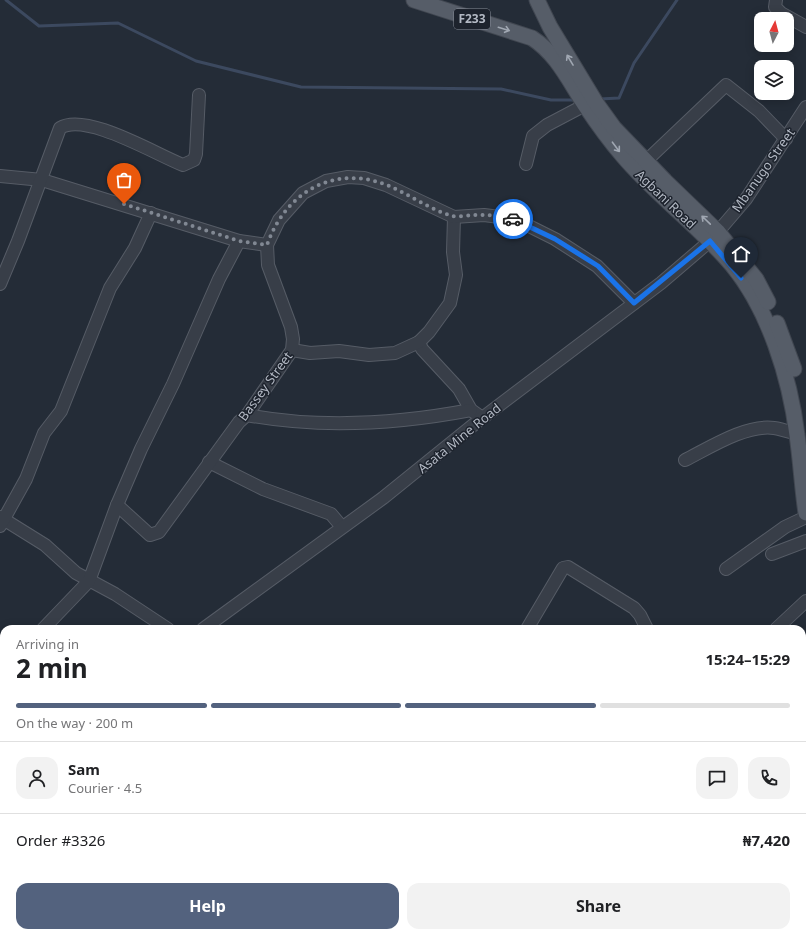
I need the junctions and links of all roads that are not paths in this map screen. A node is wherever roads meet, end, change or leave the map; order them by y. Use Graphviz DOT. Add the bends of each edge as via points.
graph roads {
  1 [pos="414,0"];
  2 [pos="537,0"];
  3 [pos="776,0"];
  4 [pos="550,27"];
  5 [pos="806,27"];
  6 [pos="532,38"];
  7 [pos="199,95"];
  8 [pos="587,100"];
  9 [pos="806,107"];
  10 [pos="786,139"];
  11 [pos="646,161"];
  12 [pos="526,164"];
  13 [pos="0,176"];
  14 [pos="42,180"];
  15 [pos="151,213"];
  16 [pos="454,216"];
  17 [pos="714,236"];
  18 [pos="239,241"];
  19 [pos="267,245"];
  20 [pos="1,278"];
  21 [pos="634,303"];
  22 [pos="419,342"];
  23 [pos="292,350"];
  24 [pos="471,410"];
  25 [pos="247,415"];
  26 [pos="482,418"];
  27 [pos="802,431"];
  28 [pos="685,460"];
  29 [pos="209,462"];
  30 [pos="117,505"];
  31 [pos="806,513"];
  32 [pos="806,517"];
  33 [pos="1,521"];
  34 [pos="342,527"];
  35 [pos="806,541"];
  36 [pos="772,554"];
  37 [pos="726,569"];
  38 [pos="89,581"];
  39 [pos="806,601"];
  40 [pos="47,625"];
  41 [pos="162,625"];
  42 [pos="208,625"];
  43 [pos="529,625"];
  44 [pos="645,625"];
  45 [pos="780,625"];
  1 -- 6 [label="main road, F233, one-way"];
  2 -- 4 [label="main road, Agbani Road / F233"];
  3 -- 5 [label="street" via="775,7 781,13"];
  4 -- 6 [label="main road"];
  8 -- 4 [label="main road, Agbani Road / F233, one-way"];
  6 -- 8 [label="main road, Agbani Road / F233" via="552,55"];
  7 -- 14 [label="street" via="194,160 182,165 108,131 68,124 60,128"];
  8 -- 11 [label="main road, Agbani Road / F233"];
  8 -- 12 [label="street" via="533,136"];
  8 -- 17 [label="main road, Agbani Road / F233, one-way" via="623,156"];
  9 -- 10 [label="street, Mbanugo Street"];
  10 -- 11 [label="street" via="759,111 726,85"];
  10 -- 17 [label="street, Mbanugo Street" via="746,199"];
  17 -- 11 [label="main road, Agbani Road / F233, one-way"];
  13 -- 14 [label="street"];
  14 -- 15 [label="street"];
  14 -- 20 [label="street"];
  15 -- 18 [label="street"];
  15 -- 33 [label="street" via="135,248 110,288 61,411 44,433 26,479"];
  16 -- 19 [label="street, Bassey Street" via="386,185 364,178 348,177 326,181 303,193 278,220"];
  16 -- 21 [label="street, Bassey Street" via="500,216 555,239 598,266"];
  16 -- 22 [label="street" via="456,275 450,303"];
  17 -- 21 [label="street, Asata Mine Road"];
  17 -- 27 [label="main road, Agbani Road / F233" via="756,279 772,311 792,364"];
  18 -- 19 [label="street"];
  18 -- 30 [label="street" via="219,278"];
  19 -- 23 [label="street, Bassey Street" via="268,265 291,328"];
  21 -- 26 [label="street, Asata Mine Road"];
  22 -- 23 [label="street" via="395,352 369,355 339,351 310,353"];
  22 -- 24 [label="street" via="429,358 459,389"];
  23 -- 25 [label="street, Bassey Street"];
  24 -- 25 [label="street" via="363,424 316,424"];
  24 -- 26 [label="street"];
  25 -- 29 [label="street, Bassey Street"];
  26 -- 34 [label="street, Asata Mine Road" via="404,482"];
  27 -- 28 [label="street" via="773,428 738,434"];
  27 -- 31 [label="main road, Agbani Road / F233"];
  29 -- 30 [label="street, Bassey Street" via="159,532 150,535"];
  29 -- 34 [label="street" via="263,490 331,514"];
  30 -- 38 [label="street"];
  32 -- 37 [label="street" via="785,527"];
  33 -- 38 [label="street" via="46,544 76,573"];
  34 -- 42 [label="street, Asata Mine Road"];
  35 -- 36 [label="street"];
  38 -- 40 [label="street"];
  38 -- 41 [label="street" via="115,594"];
  39 -- 45 [label="street"];
  43 -- 44 [label="street" via="562,568 568,567 634,608"];
}
